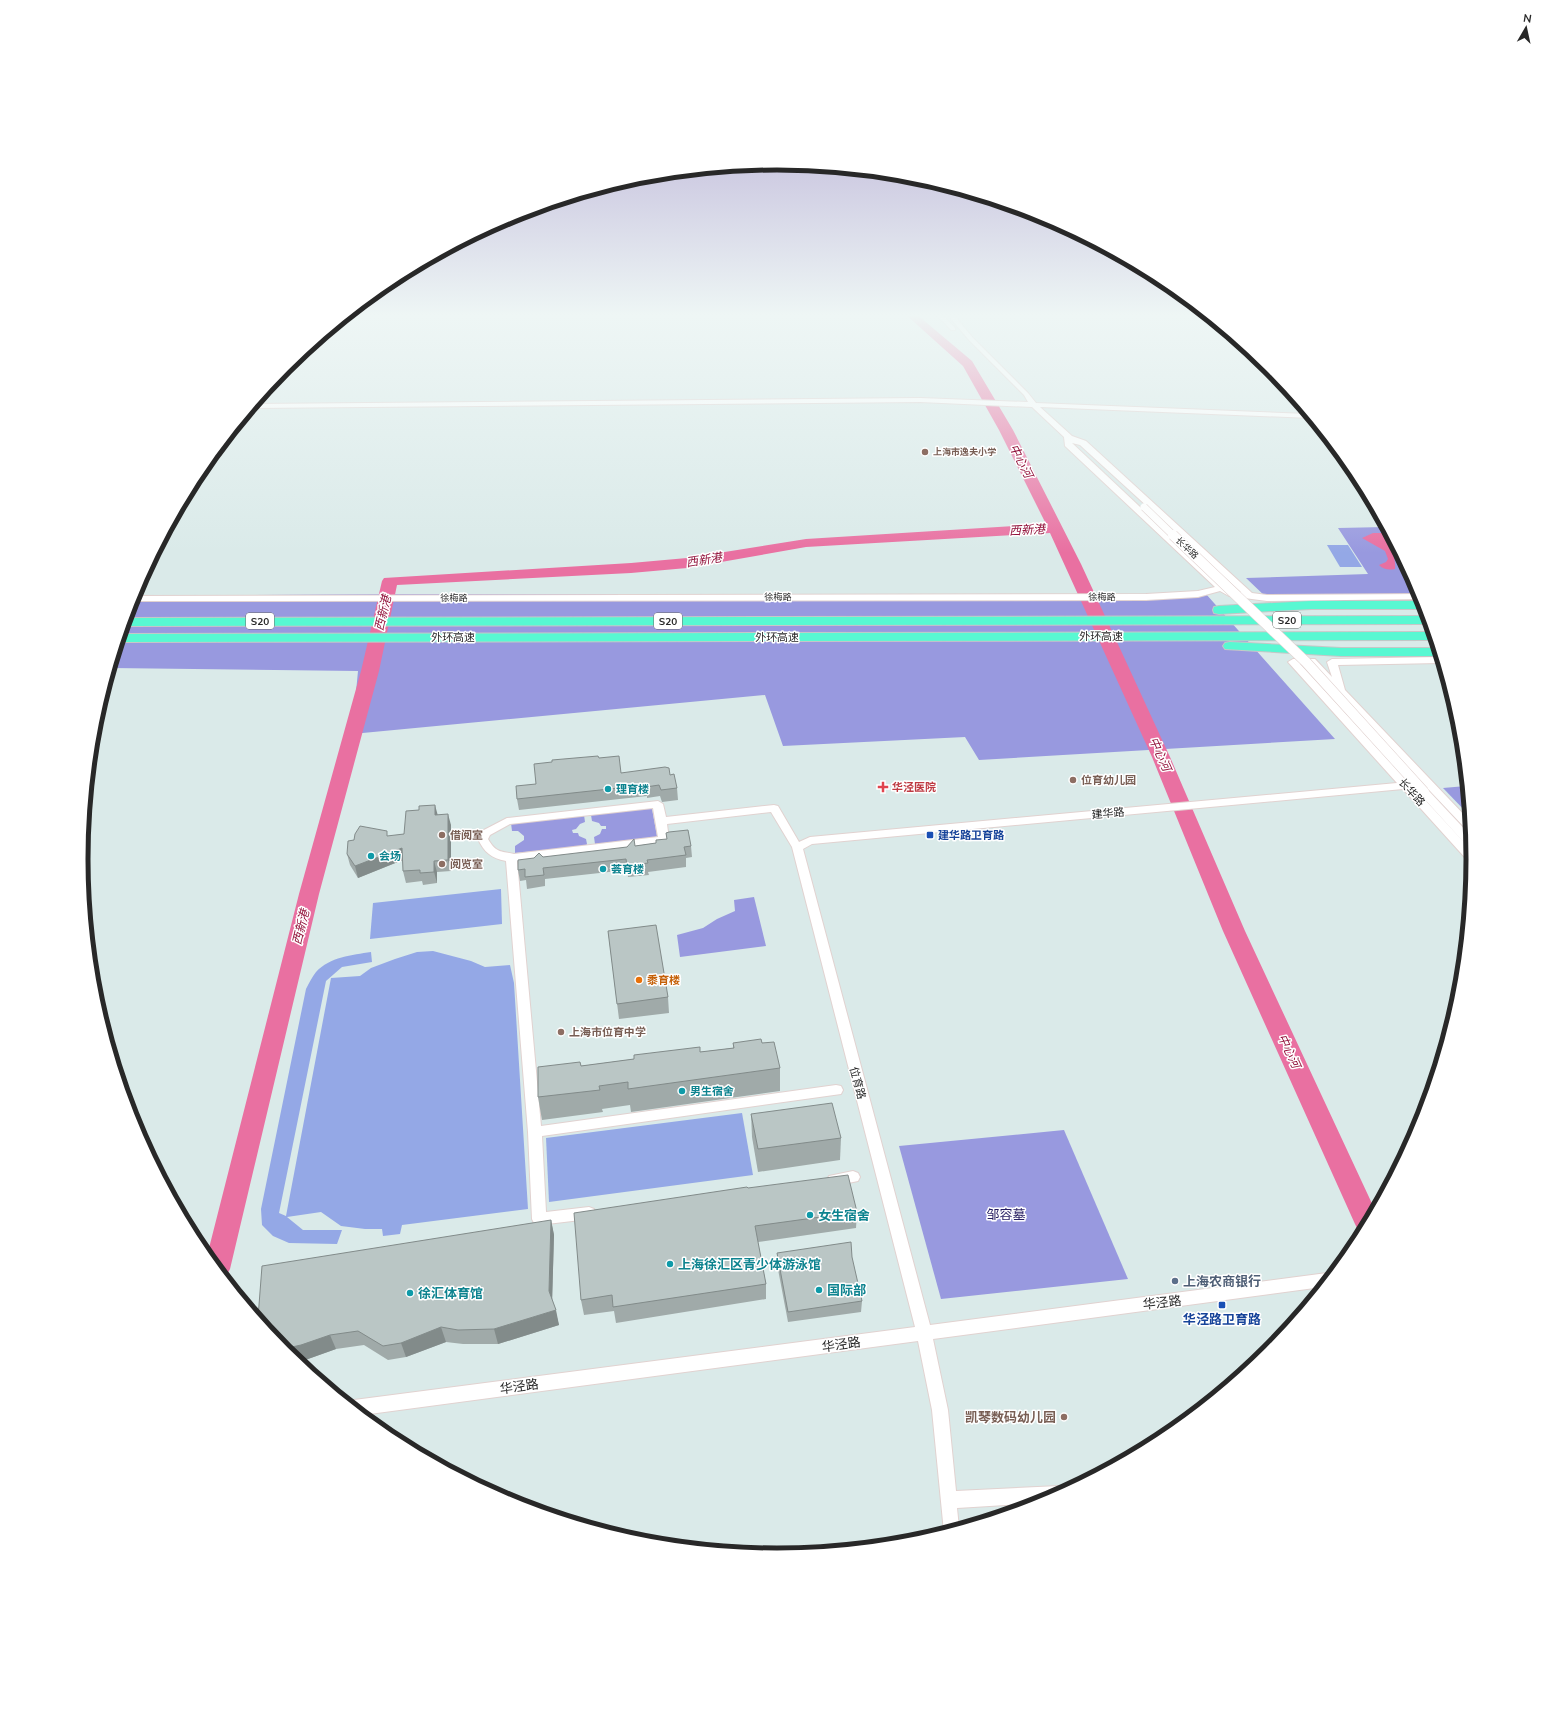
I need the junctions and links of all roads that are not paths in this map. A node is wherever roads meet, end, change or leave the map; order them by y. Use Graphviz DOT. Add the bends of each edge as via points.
graph roads {
  1 [pos="1015,393"];
  2 [pos="1025,393"];
  3 [pos="1033,404"];
  4 [pos="258,406"];
  5 [pos="1304,416"];
  6 [pos="1068,436"];
  7 [pos="1221,588"];
  8 [pos="1249,595"];
  9 [pos="1415,597"];
  10 [pos="139,599"];
  11 [pos="1417,605"];
  12 [pos="1145,620"];
  13 [pos="1423,620"];
  14 [pos="131,622"];
  15 [pos="1150,636"];
  16 [pos="1428,636"];
  17 [pos="125,638"];
  18 [pos="1434,652"];
  19 [pos="1436,660"];
  20 [pos="1342,692"];
  21 [pos="1406,785"];
  22 [pos="661,821"];
  23 [pos="1465,822"];
  24 [pos="1466,837"];
  25 [pos="797,847"];
  26 [pos="1466,851"];
  27 [pos="511,857"];
  28 [pos="836,1090"];
  29 [pos="535,1132"];
  30 [pos="853,1177"];
  31 [pos="822,1182"];
  32 [pos="602,1211"];
  33 [pos="1322,1281"];
  34 [pos="924,1333"];
  35 [pos="360,1407"];
  36 [pos="1044,1495"];
  37 [pos="948,1500"];
  38 [pos="951,1526"];
  1 -- 3 [label="street, 长华路"];
  2 -- 3 [label="street, 长华路"];
  3 -- 4 [label="street" via="894,400"];
  3 -- 5 [label="street"];
  3 -- 6 [label="street, 长华路"];
  6 -- 7 [label="street, 长华路" via="1068,444"];
  6 -- 8 [label="street, 长华路" via="1084,442"];
  6 -- 24 [label="street, 长华路, bridge" via="1272,628"];
  7 -- 8 [label="street" via="1229,593"];
  7 -- 10 [label="street, 徐梅路" via="1198,594 1146,597"];
  8 -- 9 [label="street" via="1267,598"];
  11 -- 12 [label="highway" via="1277,606 1163,614"];
  12 -- 13 [label="highway, 外环高速 / S20"];
  12 -- 14 [label="highway, 外环高速 / S20"];
  15 -- 16 [label="highway, 外环高速 / S20"];
  15 -- 17 [label="highway, 外环高速 / S20"];
  15 -- 18 [label="highway" via="1175,643 1326,651"];
  19 -- 20 [label="street" via="1332,662"];
  20 -- 21 [label="street, 长华路" via="1312,661 1293,662"];
  20 -- 23 [label="street, 长华路"];
  21 -- 25 [label="street, 建华路" via="810,841"];
  21 -- 26 [label="street, 长华路"];
  22 -- 25 [label="street, 位育路" via="774,808"];
  22 -- 27 [label="street" via="664,840"];
  22 -- 27 [label="street" via="658,804 507,821 486,833 483,839 490,851 498,857"];
  25 -- 34 [label="street, 位育路"];
  27 -- 29 [label="street"];
  28 -- 29 [label="street"];
  29 -- 32 [label="street" via="539,1219"];
  30 -- 31 [label="street"];
  33 -- 34 [label="street, 华泾路"];
  34 -- 35 [label="street, 华泾路"];
  34 -- 37 [label="street, 位育路" via="940,1410"];
  36 -- 37 [label="street"];
  37 -- 38 [label="street, 位育路"];
}
